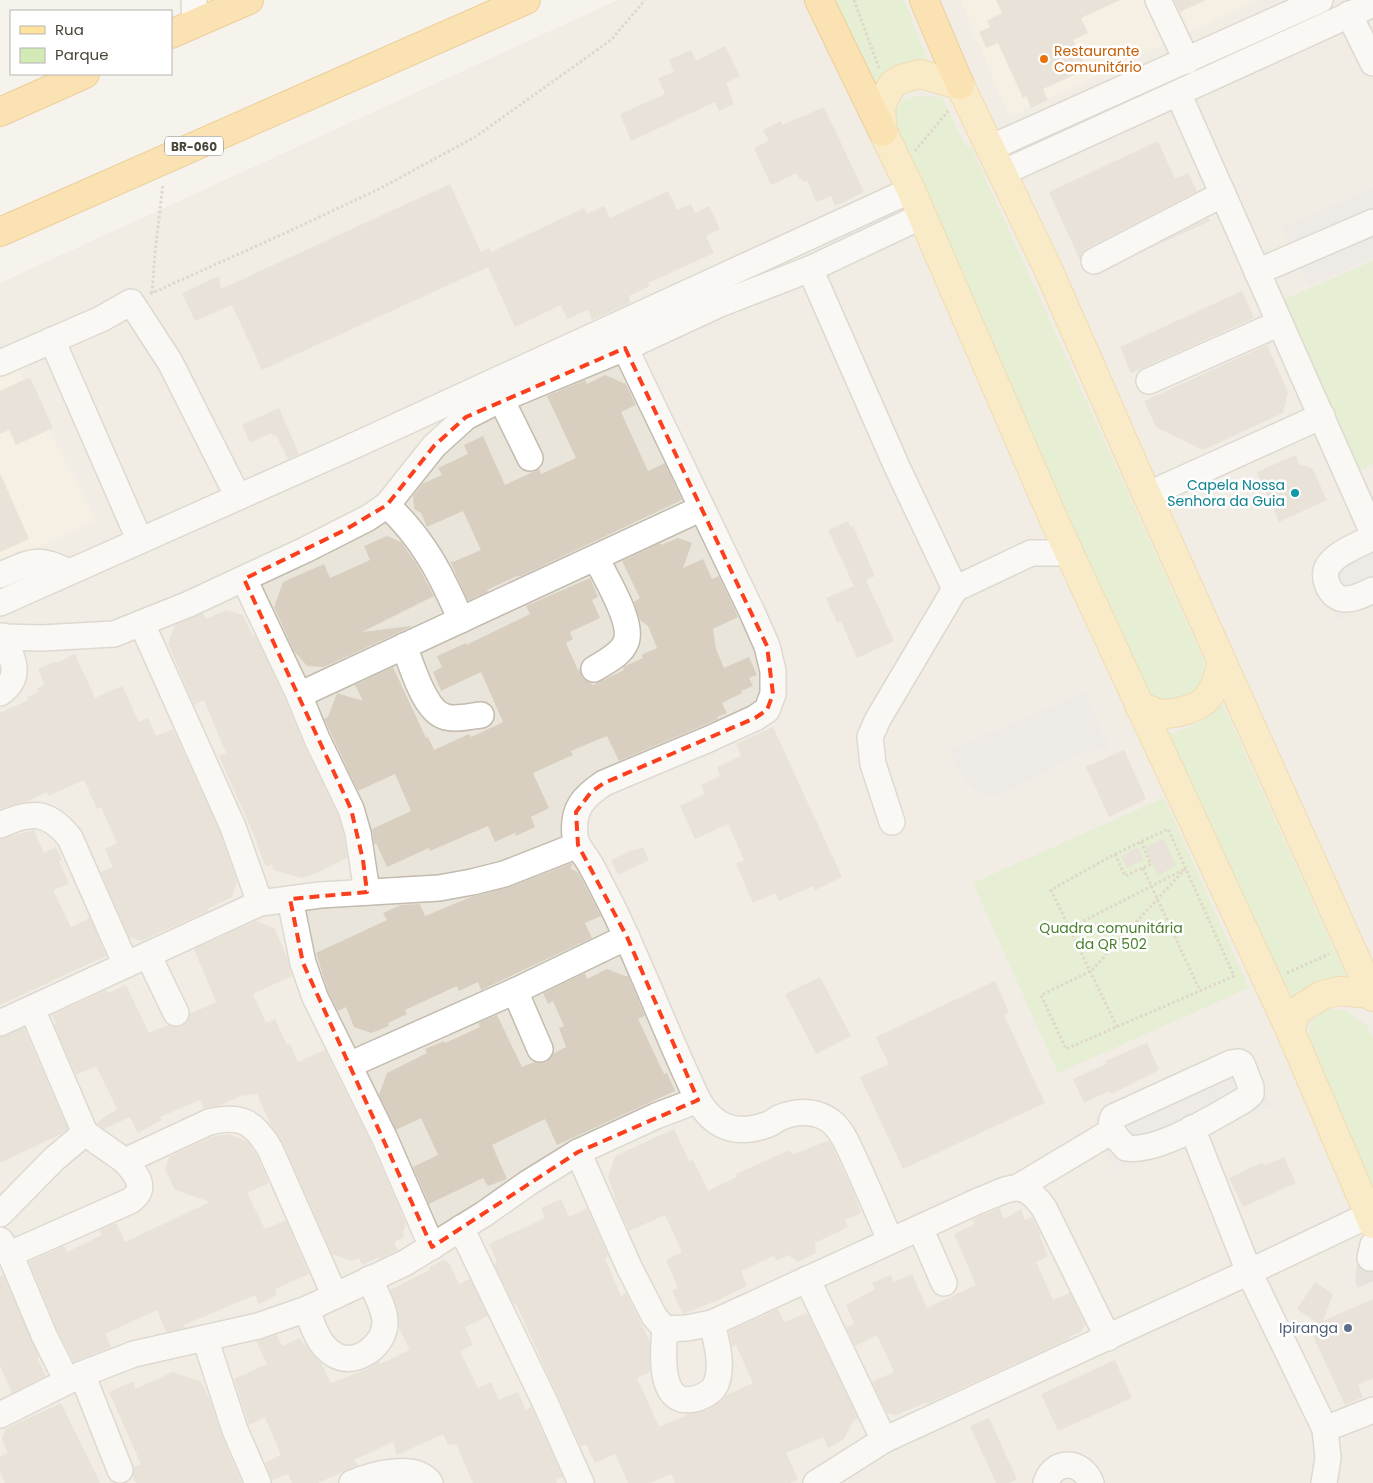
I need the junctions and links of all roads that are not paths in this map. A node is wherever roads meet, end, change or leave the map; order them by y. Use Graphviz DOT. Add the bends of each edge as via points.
graph roads {
  1 [pos="248,0"];
  2 [pos="526,0"];
  3 [pos="820,0"];
  4 [pos="924,0"];
  5 [pos="1158,0"];
  6 [pos="1320,0"];
  7 [pos="1373,4"];
  8 [pos="1349,14"];
  9 [pos="187,19"];
  10 [pos="1266,26"];
  11 [pos="1277,48"];
  12 [pos="1187,61"];
  13 [pos="1373,63"];
  14 [pos="83,75"];
  15 [pos="964,92"];
  16 [pos="1178,93"];
  17 [pos="0,112"];
  18 [pos="883,132"];
  19 [pos="990,148"];
  20 [pos="1002,173"];
  21 [pos="911,190"];
  22 [pos="1223,194"];
  23 [pos="922,216"];
  24 [pos="1373,222"];
  25 [pos="0,232"];
  26 [pos="1094,261"];
  27 [pos="810,269"];
  28 [pos="1257,272"];
  29 [pos="1280,323"];
  30 [pos="52,340"];
  31 [pos="625,348"];
  32 [pos="0,363"];
  33 [pos="1149,381"];
  34 [pos="501,399"];
  35 [pos="1322,416"];
  36 [pos="530,458"];
  37 [pos="1147,495"];
  38 [pos="238,497"];
  39 [pos="387,505"];
  40 [pos="702,508"];
  41 [pos="1054,520"];
  42 [pos="1373,535"];
  43 [pos="140,541"];
  44 [pos="1031,553"];
  45 [pos="1070,554"];
  46 [pos="596,558"];
  47 [pos="68,572"];
  48 [pos="0,575"];
  49 [pos="244,578"];
  50 [pos="955,589"];
  51 [pos="1373,590"];
  52 [pos="0,603"];
  53 [pos="461,620"];
  54 [pos="142,624"];
  55 [pos="2,637"];
  56 [pos="404,646"];
  57 [pos="1222,662"];
  58 [pos="594,669"];
  59 [pos="0,693"];
  60 [pos="300,695"];
  61 [pos="1139,706"];
  62 [pos="481,715"];
  63 [pos="892,822"];
  64 [pos="0,825"];
  65 [pos="578,845"];
  66 [pos="367,892"];
  67 [pos="290,898"];
  68 [pos="260,902"];
  69 [pos="626,937"];
  70 [pos="148,955"];
  71 [pos="126,964"];
  72 [pos="515,991"];
  73 [pos="1372,996"];
  74 [pos="32,1009"];
  75 [pos="176,1013"];
  76 [pos="0,1023"];
  77 [pos="1290,1030"];
  78 [pos="540,1049"];
  79 [pos="349,1065"];
  80 [pos="698,1100"];
  81 [pos="1192,1128"];
  82 [pos="1112,1131"];
  83 [pos="85,1133"];
  84 [pos="578,1152"];
  85 [pos="125,1161"];
  86 [pos="1018,1187"];
  87 [pos="0,1214"];
  88 [pos="1371,1220"];
  89 [pos="461,1228"];
  90 [pos="920,1228"];
  91 [pos="890,1240"];
  92 [pos="5,1247"];
  93 [pos="432,1247"];
  94 [pos="1249,1272"];
  95 [pos="370,1279"];
  96 [pos="807,1279"];
  97 [pos="944,1282"];
  98 [pos="334,1296"];
  99 [pos="307,1310"];
  100 [pos="712,1323"];
  101 [pos="665,1328"];
  102 [pos="205,1338"];
  103 [pos="1108,1338"];
  104 [pos="75,1378"];
  105 [pos="1373,1410"];
  106 [pos="0,1414"];
  107 [pos="1325,1429"];
  108 [pos="884,1440"];
  109 [pos="120,1470"];
  110 [pos="258,1483"];
  111 [pos="352,1483"];
  112 [pos="430,1483"];
  113 [pos="581,1483"];
  114 [pos="816,1483"];
  115 [pos="1046,1483"];
  116 [pos="1091,1483"];
  117 [pos="1324,1483"];
  1 -- 9 [label="highway"];
  2 -- 25 [label="highway, BR-060"];
  3 -- 18 [label="highway"];
  4 -- 15 [label="highway"];
  5 -- 12 [label="street"];
  6 -- 10 [label="street"];
  7 -- 8 [label="street"];
  8 -- 11 [label="street"];
  8 -- 13 [label="street"];
  10 -- 11 [label="street"];
  10 -- 12 [label="street"];
  11 -- 16 [label="street"];
  12 -- 19 [label="street"];
  14 -- 17 [label="highway"];
  15 -- 18 [label="main road" via="920,74 901,79 892,85 883,101"];
  15 -- 19 [label="main road"];
  16 -- 20 [label="street"];
  16 -- 22 [label="street"];
  18 -- 21 [label="main road"];
  19 -- 20 [label="main road"];
  20 -- 37 [label="main road" via="1049,271"];
  21 -- 23 [label="main road"];
  21 -- 38 [label="street"];
  22 -- 26 [label="street"];
  22 -- 28 [label="street"];
  23 -- 27 [label="street"];
  23 -- 41 [label="main road"];
  24 -- 28 [label="street"];
  27 -- 31 [label="street" via="720,304"];
  27 -- 50 [label="street"];
  28 -- 29 [label="street"];
  29 -- 33 [label="street"];
  29 -- 35 [label="street"];
  30 -- 32 [label="street"];
  30 -- 38 [label="street" via="142,298 170,362"];
  30 -- 43 [label="street"];
  31 -- 34 [label="street"];
  31 -- 40 [label="street"];
  34 -- 36 [label="street"];
  34 -- 39 [label="street" via="466,417 451,430 434,446"];
  35 -- 37 [label="street"];
  35 -- 42 [label="street"];
  37 -- 57 [label="main road"];
  38 -- 43 [label="street"];
  39 -- 49 [label="street" via="343,531"];
  39 -- 53 [label="street" via="432,560"];
  40 -- 46 [label="street"];
  40 -- 65 [label="street" via="767,646 773,694 767,710 755,718 604,783 591,792 576,812 575,837"];
  41 -- 44 [label="street"];
  41 -- 45 [label="main road"];
  42 -- 51 [label="street" via="1334,558 1324,575 1334,595 1342,599 1356,598"];
  43 -- 47 [label="street"];
  44 -- 45 [label="street"];
  44 -- 50 [label="street"];
  45 -- 61 [label="main road"];
  46 -- 53 [label="street"];
  46 -- 58 [label="street" via="624,614 628,632 626,643 619,652"];
  47 -- 48 [label="street" via="42,561"];
  47 -- 52 [label="street"];
  49 -- 54 [label="street"];
  49 -- 60 [label="street"];
  50 -- 63 [label="street" via="870,737 873,764"];
  53 -- 56 [label="street"];
  54 -- 55 [label="street" via="114,634"];
  54 -- 68 [label="street" via="234,827"];
  55 -- 59 [label="street" via="12,657 14,676 12,683"];
  56 -- 60 [label="street"];
  56 -- 62 [label="street" via="423,694 435,711 453,719"];
  57 -- 61 [label="main road" via="1208,697 1194,707 1173,714"];
  57 -- 73 [label="main road"];
  60 -- 66 [label="street" via="351,809"];
  61 -- 77 [label="main road"];
  64 -- 71 [label="street" via="14,818 36,815 54,821 63,829 70,838"];
  65 -- 66 [label="street" via="504,874 472,882 439,888"];
  65 -- 69 [label="street"];
  66 -- 67 [label="street"];
  67 -- 68 [label="street"];
  67 -- 79 [label="street" via="306,972"];
  68 -- 70 [label="street"];
  69 -- 72 [label="street"];
  69 -- 80 [label="street"];
  70 -- 71 [label="street"];
  70 -- 75 [label="street"];
  71 -- 74 [label="street"];
  72 -- 78 [label="street"];
  72 -- 79 [label="street"];
  73 -- 77 [label="main road" via="1339,991 1322,995 1297,1011"];
  74 -- 76 [label="street"];
  74 -- 83 [label="street"];
  77 -- 88 [label="main road"];
  79 -- 93 [label="street"];
  80 -- 84 [label="street"];
  80 -- 91 [label="street" via="711,1119 740,1130 767,1125 800,1112 825,1116 845,1140"];
  81 -- 82 [label="street" via="1156,1145 1134,1149 1126,1148"];
  81 -- 82 [label="street" via="1251,1094 1242,1064 1231,1063 1113,1117"];
  81 -- 94 [label="street"];
  82 -- 86 [label="street"];
  83 -- 85 [label="street"];
  83 -- 87 [label="street" via="54,1159"];
  84 -- 89 [label="street"];
  84 -- 101 [label="street" via="629,1267 654,1316"];
  85 -- 92 [label="street" via="139,1180 135,1198"];
  85 -- 98 [label="street" via="209,1122 221,1119 245,1121 261,1134 270,1149"];
  86 -- 90 [label="street" via="978,1201"];
  86 -- 103 [label="street" via="1037,1197 1044,1208"];
  88 -- 94 [label="street"];
  89 -- 93 [label="street"];
  89 -- 113 [label="street"];
  90 -- 91 [label="street"];
  90 -- 97 [label="street"];
  91 -- 96 [label="street"];
  92 -- 104 [label="street" via="44,1335"];
  93 -- 95 [label="street"];
  94 -- 103 [label="street"];
  94 -- 107 [label="street"];
  95 -- 98 [label="street"];
  95 -- 99 [label="street" via="385,1323 378,1343 367,1352 354,1357 335,1356 316,1334"];
  96 -- 100 [label="street"];
  96 -- 108 [label="street"];
  98 -- 99 [label="street"];
  99 -- 102 [label="street"];
  100 -- 101 [label="street"];
  100 -- 101 [label="street" via="720,1366 718,1381 708,1393 690,1400 681,1399 669,1389 663,1360"];
  102 -- 104 [label="street" via="134,1354"];
  102 -- 110 [label="street" via="235,1430"];
  103 -- 108 [label="street"];
  104 -- 106 [label="street"];
  104 -- 109 [label="street"];
  105 -- 107 [label="street"];
  107 -- 117 [label="street" via="1328,1458"];
  108 -- 114 [label="street"];
  111 -- 112 [label="street" via="398,1471 420,1474"];
  115 -- 116 [label="street" via="1053,1470 1072,1465 1084,1470"];
}
